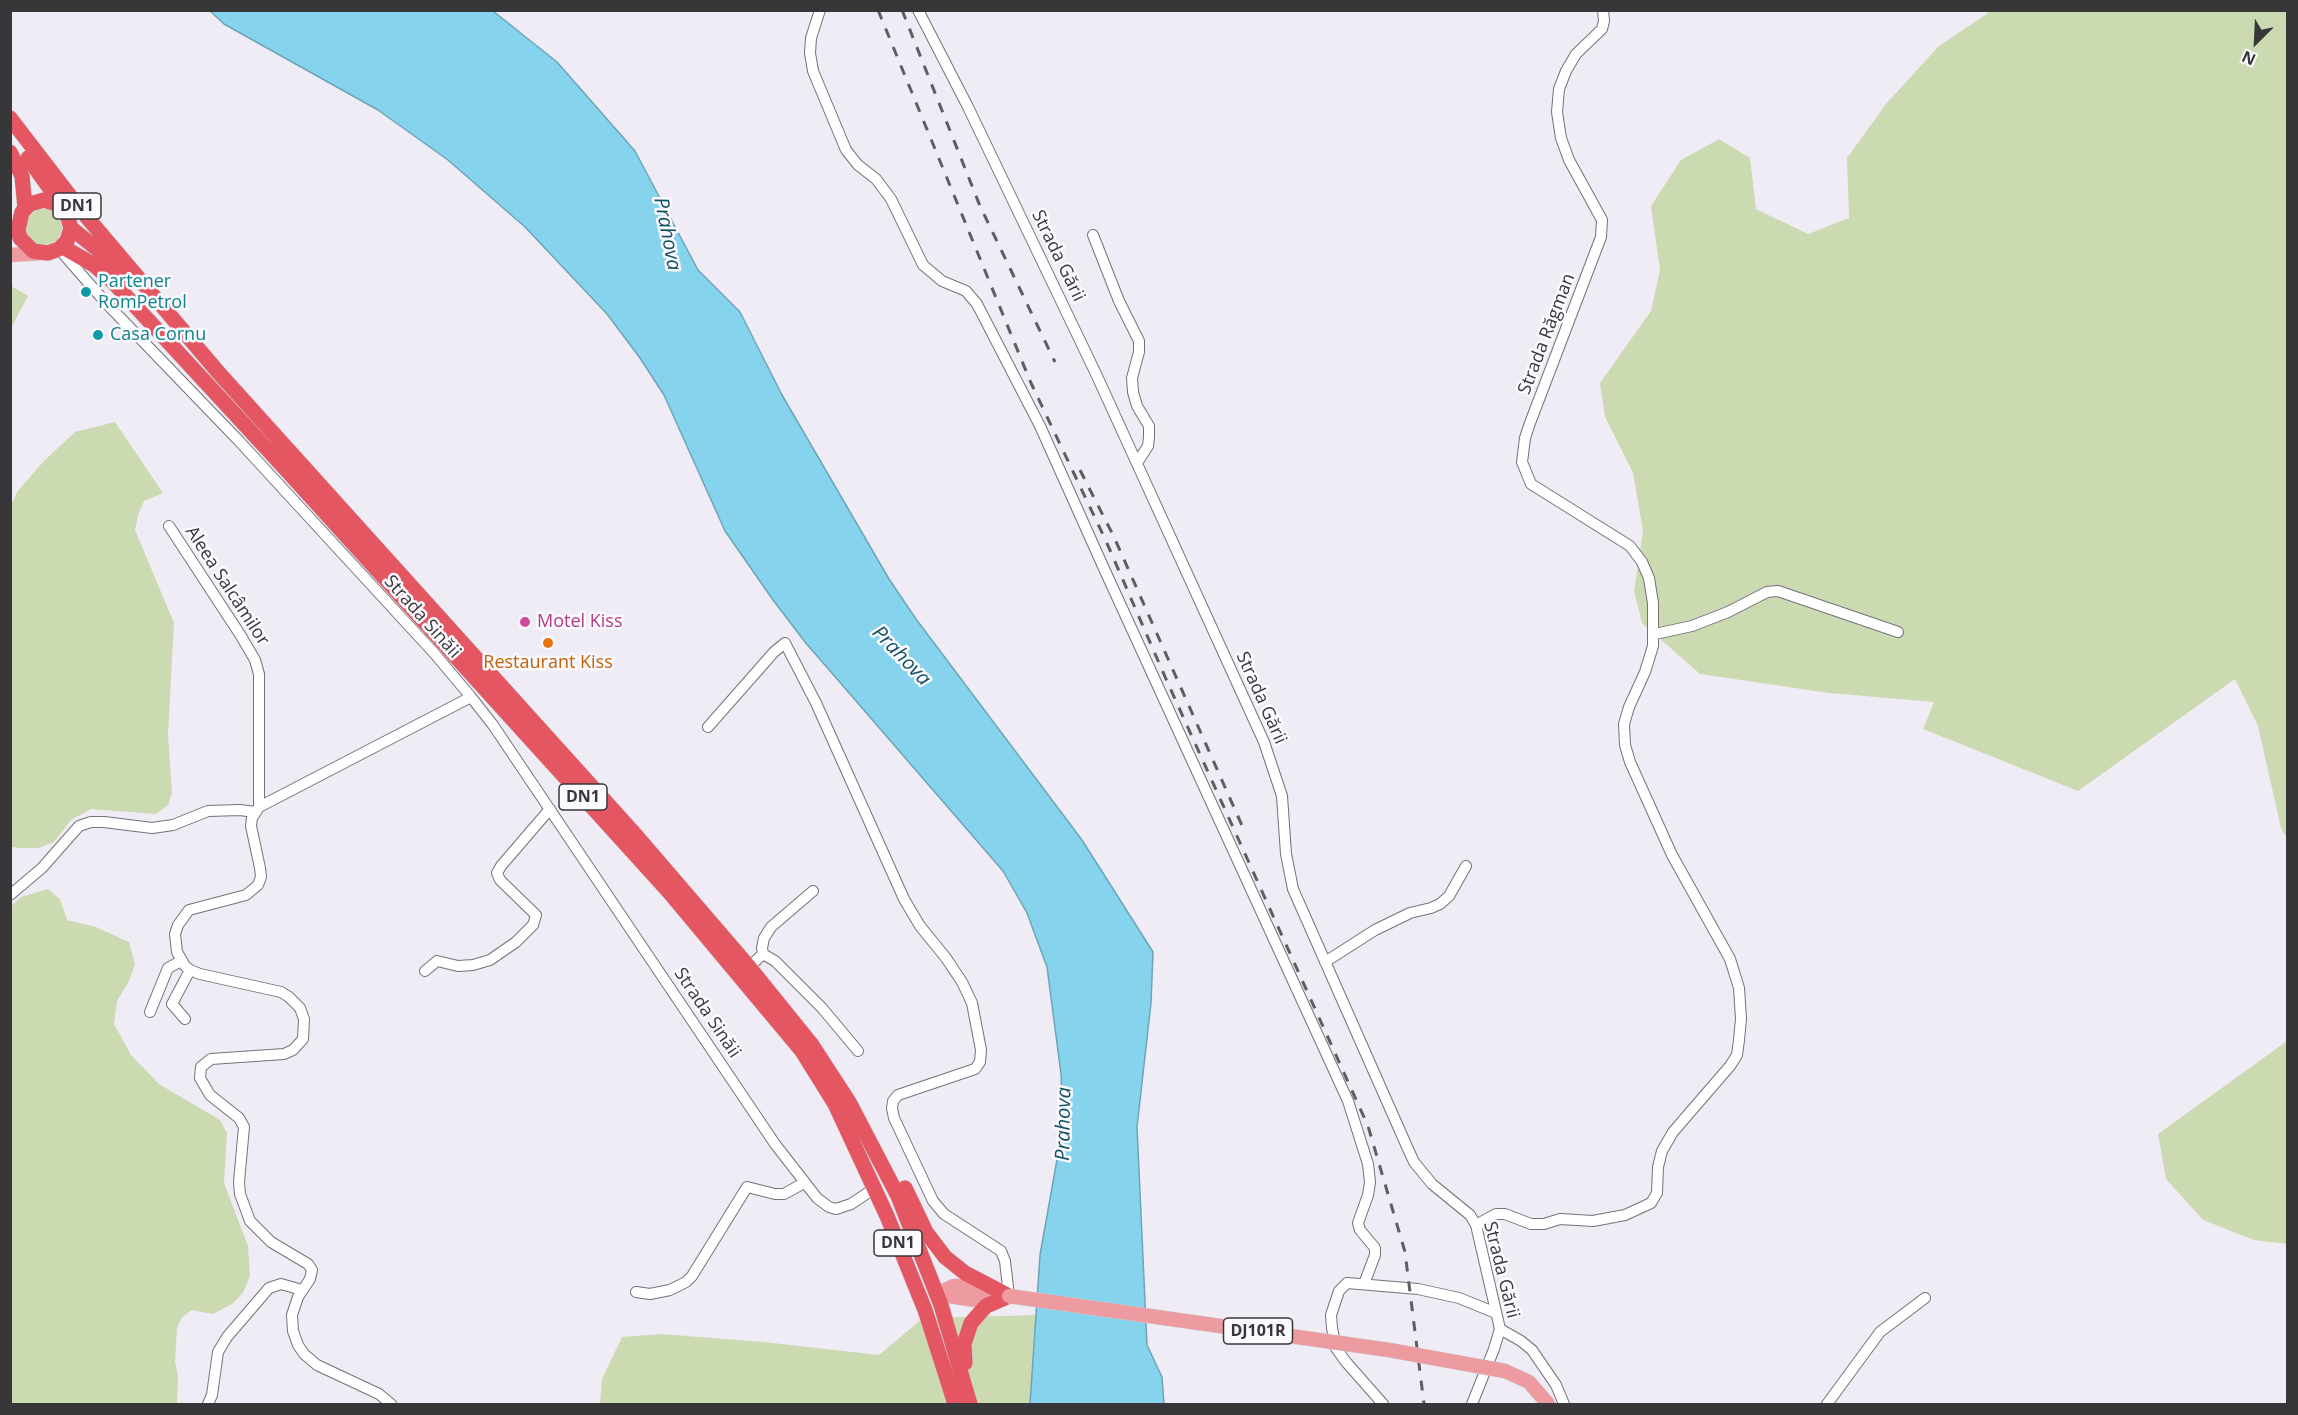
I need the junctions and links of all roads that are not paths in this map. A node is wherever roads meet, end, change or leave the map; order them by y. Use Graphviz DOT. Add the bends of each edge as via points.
graph roads {
  1 [pos="820,10"];
  2 [pos="918,10"];
  3 [pos="1603,10"];
  4 [pos="10,118"];
  5 [pos="10,132"];
  6 [pos="10,152"];
  7 [pos="60,205"];
  8 [pos="18,220"];
  9 [pos="71,228"];
  10 [pos="1093,235"];
  11 [pos="61,248"];
  12 [pos="42,253"];
  13 [pos="10,255"];
  14 [pos="218,372"];
  15 [pos="1137,463"];
  16 [pos="169,526"];
  17 [pos="1898,632"];
  18 [pos="1654,634"];
  19 [pos="471,697"];
  20 [pos="708,727"];
  21 [pos="550,808"];
  22 [pos="257,810"];
  23 [pos="1466,866"];
  24 [pos="813,891"];
  25 [pos="10,895"];
  26 [pos="763,954"];
  27 [pos="181,961"];
  28 [pos="1325,962"];
  29 [pos="749,967"];
  30 [pos="190,970"];
  31 [pos="425,971"];
  32 [pos="150,1012"];
  33 [pos="185,1019"];
  34 [pos="858,1051"];
  35 [pos="849,1102"];
  36 [pos="804,1183"];
  37 [pos="874,1188"];
  38 [pos="1476,1225"];
  39 [pos="1364,1284"];
  40 [pos="302,1290"];
  41 [pos="636,1292"];
  42 [pos="936,1294"];
  43 [pos="1009,1296"];
  44 [pos="1925,1298"];
  45 [pos="921,1299"];
  46 [pos="1496,1313"];
  47 [pos="1500,1329"];
  48 [pos="208,1404"];
  49 [pos="391,1404"];
  50 [pos="955,1404"];
  51 [pos="970,1404"];
  52 [pos="1383,1404"];
  53 [pos="1472,1404"];
  54 [pos="1548,1404"];
  55 [pos="1564,1404"];
  56 [pos="1827,1404"];
  1 -- 39 [label="street" via="811,38 813,70 846,150 891,199 923,265 942,280 966,291 977,304 1040,426 1348,1101 1370,1182 1358,1224 1375,1248"];
  2 -- 15 [label="street, Strada Gării"];
  3 -- 18 [label="street, Strada Răgman" via="1602,29 1576,54 1566,71 1558,89 1557,112 1569,160 1602,220 1601,237 1530,423 1522,462 1531,484 1630,546 1649,578"];
  4 -- 14 [label="highway, DN1" via="80,209"];
  5 -- 7 [label="highway, DN1"];
  6 -- 8 [label="highway" via="22,176"];
  7 -- 8 [label="highway, DN1" via="44,200 35,202"];
  7 -- 9 [label="highway, DN1"];
  8 -- 12 [label="highway" via="20,238 33,251"];
  9 -- 11 [label="highway, DN1"];
  9 -- 14 [label="highway, DN1" via="110,262"];
  10 -- 15 [label="street" via="1139,341 1133,392 1149,426 1149,437"];
  11 -- 12 [label="highway"];
  11 -- 19 [label="street, Strada Sinăii"];
  11 -- 37 [label="highway, DN1" via="94,265 113,282 572,784 712,943 814,1068"];
  12 -- 13 [label="main road"];
  14 -- 29 [label="highway, DN1" via="632,831"];
  15 -- 28 [label="street, Strada Gării" via="1264,742 1282,796 1293,889"];
  16 -- 22 [label="street, Aleea Salcâmilor" via="241,636 260,674"];
  17 -- 18 [label="street" via="1778,591 1767,592 1692,626"];
  18 -- 38 [label="street, Strada Răgman" via="1645,672 1624,724 1625,745 1672,855 1730,959 1741,1019 1737,1055 1662,1151 1657,1193 1651,1203 1625,1215 1593,1221 1560,1219 1531,1224 1496,1214"];
  19 -- 21 [label="street, Strada Sinăii"];
  19 -- 22 [label="street"];
  20 -- 43 [label="street" via="785,643 904,899 962,982 972,1003 981,1050 975,1069 898,1095 892,1108 933,1201 944,1214 1000,1251"];
  21 -- 31 [label="street" via="497,873 536,915 533,925 490,960 458,966 437,961"];
  21 -- 36 [label="street, Strada Sinăii"];
  22 -- 25 [label="street" via="208,811 173,825 152,828 104,822 79,826 42,868"];
  22 -- 27 [label="street, Aleea Salcâmilor" via="251,826 260,868 258,885 246,894 184,914 175,934"];
  23 -- 28 [label="street" via="1440,904 1375,930"];
  24 -- 26 [label="street" via="771,927 764,938"];
  26 -- 29 [label="street"];
  26 -- 34 [label="street" via="822,1008"];
  27 -- 30 [label="street"];
  27 -- 32 [label="street" via="168,968"];
  28 -- 38 [label="street, Strada Gării" via="1414,1162"];
  29 -- 35 [label="highway, DN1" via="812,1044"];
  30 -- 33 [label="street" via="172,1004"];
  30 -- 40 [label="street" via="281,993 296,1003 304,1018 303,1039 293,1050 211,1059 200,1072 205,1089 242,1122 239,1182 250,1221 260,1234 308,1264 312,1275"];
  35 -- 42 [label="highway, DN1" via="898,1196"];
  35 -- 43 [label="highway" via="879,1140 935,1245 965,1273"];
  36 -- 37 [label="street, Strada Sinăii" via="822,1203 836,1209"];
  36 -- 41 [label="street" via="784,1194 747,1187 686,1282 670,1290"];
  37 -- 45 [label="highway, DN1"];
  38 -- 46 [label="street, Strada Gării"];
  39 -- 46 [label="street" via="1418,1288"];
  39 -- 52 [label="street" via="1347,1283 1339,1291 1331,1315 1332,1328 1336,1348"];
  40 -- 48 [label="street" via="281,1284 269,1288 226,1337 218,1352"];
  40 -- 49 [label="street" via="292,1315 293,1331 304,1354 332,1374 379,1394"];
  42 -- 43 [label="main road, DJ101R" via="963,1285"];
  42 -- 45 [label="highway"];
  42 -- 51 [label="highway, DN1"];
  43 -- 51 [label="highway" via="986,1306 966,1332 964,1354"];
  43 -- 54 [label="main road, DJ101R, bridge" via="1389,1350 1505,1371 1528,1382"];
  44 -- 56 [label="street" via="1880,1332"];
  45 -- 50 [label="highway, DN1"];
  46 -- 47 [label="street, Strada Gării"];
  47 -- 53 [label="street, Strada Gării"];
  47 -- 55 [label="street" via="1532,1350"];
}
